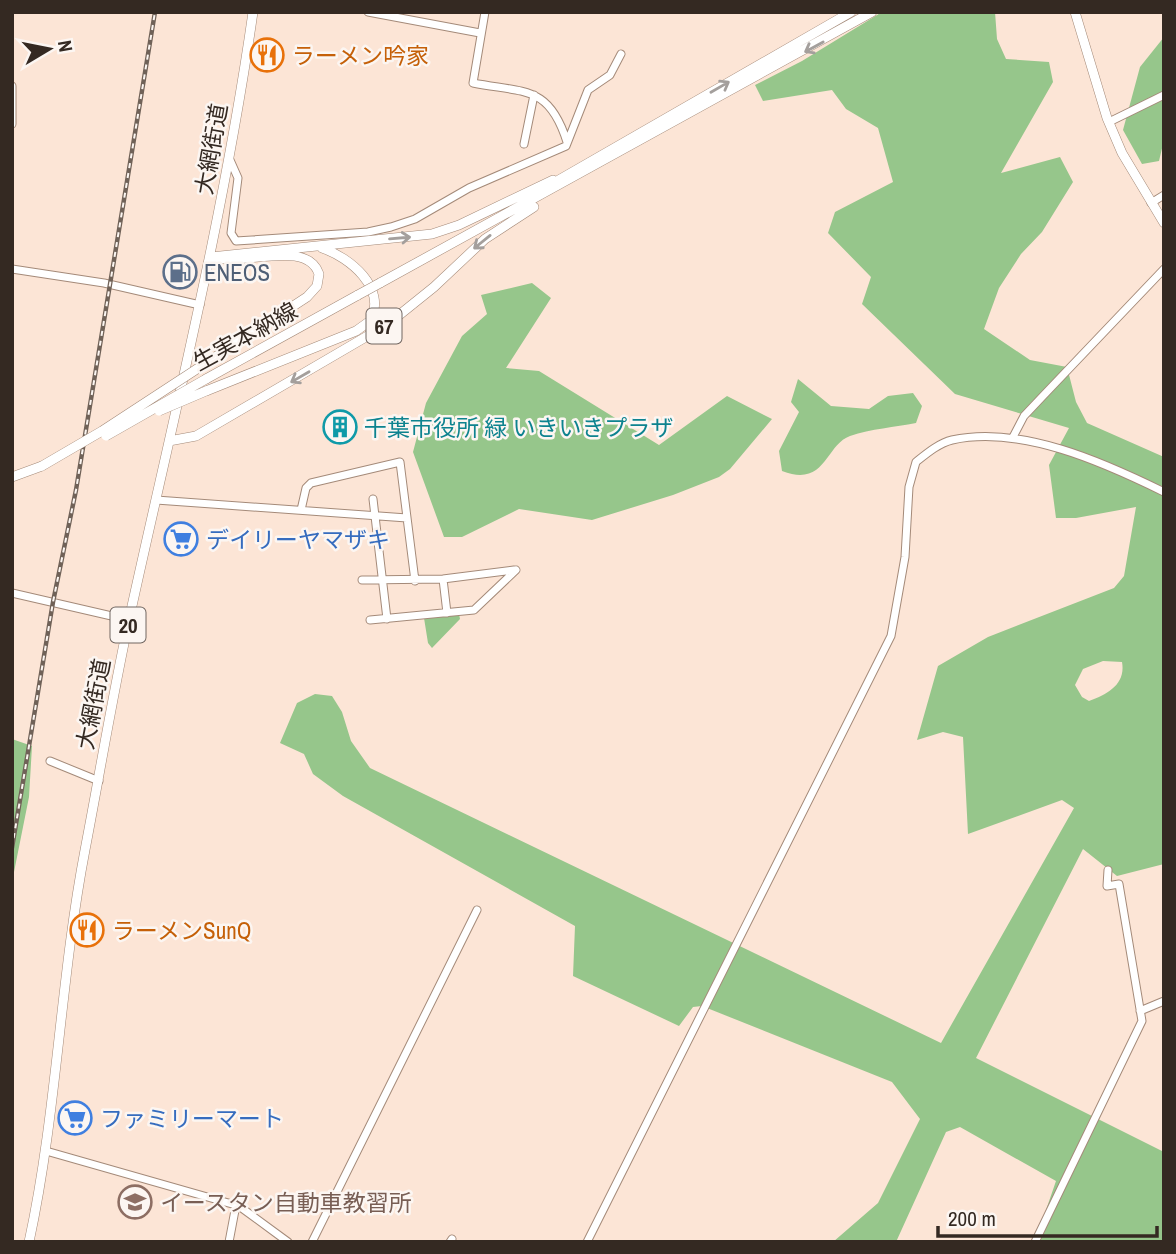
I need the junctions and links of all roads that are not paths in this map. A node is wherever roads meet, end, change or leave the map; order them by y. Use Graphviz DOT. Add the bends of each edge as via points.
graph roads {
  1 [pos="253,12"];
  2 [pos="368,12"];
  3 [pos="415,12"];
  4 [pos="485,12"];
  5 [pos="851,12"];
  6 [pos="873,12"];
  7 [pos="1074,12"];
  8 [pos="414,22"];
  9 [pos="480,33"];
  10 [pos="621,54"];
  11 [pos="12,86"];
  12 [pos="534,95"];
  13 [pos="1164,95"];
  14 [pos="1109,122"];
  15 [pos="12,124"];
  16 [pos="567,142"];
  17 [pos="524,144"];
  18 [pos="230,160"];
  19 [pos="576,173"];
  20 [pos="1164,195"];
  21 [pos="1151,203"];
  22 [pos="1164,223"];
  23 [pos="317,246"];
  24 [pos="211,257"];
  25 [pos="12,269"];
  26 [pos="1164,270"];
  27 [pos="200,305"];
  28 [pos="128,423"];
  29 [pos="1013,437"];
  30 [pos="169,442"];
  31 [pos="42,466"];
  32 [pos="12,477"];
  33 [pos="1164,492"];
  34 [pos="373,499"];
  35 [pos="156,500"];
  36 [pos="301,510"];
  37 [pos="374,516"];
  38 [pos="407,518"];
  39 [pos="443,579"];
  40 [pos="362,580"];
  41 [pos="382,580"];
  42 [pos="415,580"];
  43 [pos="12,593"];
  44 [pos="447,613"];
  45 [pos="387,619"];
  46 [pos="129,620"];
  47 [pos="370,620"];
  48 [pos="50,761"];
  49 [pos="99,781"];
  50 [pos="1108,870"];
  51 [pos="477,910"];
  52 [pos="1164,1001"];
  53 [pos="1140,1011"];
  54 [pos="46,1152"];
  55 [pos="236,1205"];
  56 [pos="29,1242"];
  57 [pos="229,1242"];
  58 [pos="288,1242"];
  59 [pos="312,1242"];
  60 [pos="587,1242"];
  61 [pos="1035,1242"];
  1 -- 18 [label="main road, 大網街道 / 20"];
  2 -- 8 [label="street"];
  3 -- 8 [label="street"];
  4 -- 9 [label="street"];
  19 -- 5 [label="main road, 生実本納線 / 67, one-way"];
  6 -- 19 [label="main road, 生実本納線 / 67, one-way"];
  7 -- 14 [label="main road"];
  8 -- 9 [label="street"];
  9 -- 12 [label="street" via="473,83"];
  10 -- 16 [label="street" via="613,76 588,90"];
  11 -- 15 [label="street"];
  12 -- 16 [label="street" via="553,108"];
  12 -- 17 [label="street"];
  13 -- 14 [label="street"];
  14 -- 21 [label="main road"];
  16 -- 18 [label="street" via="391,227 242,242 231,233 238,178"];
  18 -- 24 [label="main road, 大網街道 / 20"];
  23 -- 19 [label="main road, 67, one-way" via="432,234"];
  19 -- 28 [label="main road, 生実本納線 / 67, bridge"];
  19 -- 30 [label="main road, 67, one-way" via="485,239 388,324 196,436"];
  20 -- 21 [label="street"];
  21 -- 22 [label="main road"];
  23 -- 24 [label="main road, 67"];
  23 -- 28 [label="main road, 67, bridge" via="348,260 360,272 374,301 370,321 356,331"];
  24 -- 27 [label="main road, 大網街道 / 20"];
  24 -- 31 [label="main road, bridge" via="226,262 295,255 309,260 319,274 317,286 102,432"];
  25 -- 27 [label="street" via="104,283"];
  26 -- 29 [label="street" via="1041,397"];
  27 -- 30 [label="main road, 大網街道 / 20"];
  28 -- 31 [label="main road, 生実本納線 / 67, bridge"];
  29 -- 33 [label="street"];
  29 -- 60 [label="street" via="950,440 916,463 891,636"];
  30 -- 35 [label="main road, 大網街道 / 20"];
  31 -- 32 [label="main road, 生実本納線 / 67"];
  34 -- 37 [label="street"];
  35 -- 36 [label="street"];
  35 -- 46 [label="main road, 大網街道 / 20"];
  36 -- 37 [label="street"];
  36 -- 38 [label="street" via="311,483 400,462"];
  37 -- 38 [label="street"];
  37 -- 41 [label="street"];
  38 -- 42 [label="street"];
  39 -- 42 [label="street"];
  39 -- 44 [label="street"];
  39 -- 44 [label="street" via="516,570 474,610"];
  40 -- 41 [label="street"];
  41 -- 42 [label="street"];
  41 -- 45 [label="street"];
  43 -- 46 [label="street"];
  44 -- 45 [label="street"];
  45 -- 47 [label="street"];
  46 -- 49 [label="main road, 大網街道 / 20"];
  48 -- 49 [label="street"];
  49 -- 54 [label="main road, 大網街道 / 20" via="80,877"];
  50 -- 53 [label="street" via="1107,886 1119,884"];
  51 -- 59 [label="street"];
  52 -- 53 [label="street"];
  53 -- 61 [label="street" via="1142,1021"];
  54 -- 55 [label="street"];
  54 -- 56 [label="main road, 大網街道 / 20"];
  55 -- 57 [label="street"];
  55 -- 58 [label="street"];
}
